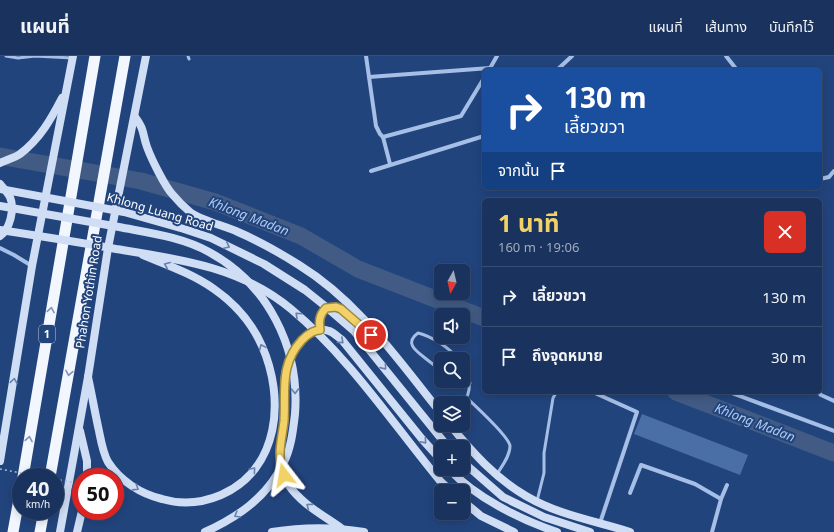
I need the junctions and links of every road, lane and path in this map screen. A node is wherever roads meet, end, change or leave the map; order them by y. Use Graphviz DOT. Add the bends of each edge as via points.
graph roads {
  1 [pos="6,56"];
  2 [pos="95,56"];
  3 [pos="125,56"];
  4 [pos="146,56"];
  5 [pos="366,56"];
  6 [pos="497,56"];
  7 [pos="572,56"];
  8 [pos="726,56"];
  9 [pos="72,57"];
  10 [pos="490,68"];
  11 [pos="559,68"];
  12 [pos="735,68"];
  13 [pos="482,69"];
  14 [pos="369,77"];
  15 [pos="482,81"];
  16 [pos="66,91"];
  17 [pos="135,117"];
  18 [pos="383,137"];
  19 [pos="482,137"];
  20 [pos="0,163"];
  21 [pos="390,164"];
  22 [pos="371,171"];
  23 [pos="834,171"];
  24 [pos="822,179"];
  25 [pos="0,184"];
  26 [pos="0,189"];
  27 [pos="0,206"];
  28 [pos="0,230"];
  29 [pos="0,236"];
  30 [pos="0,248"];
  31 [pos="133,251"];
  32 [pos="32,266"];
  33 [pos="320,330"];
  34 [pos="391,352"];
  35 [pos="450,352"];
  36 [pos="434,365"];
  37 [pos="88,378"];
  38 [pos="555,394"];
  39 [pos="598,394"];
  40 [pos="734,394"];
  41 [pos="820,394"];
  42 [pos="470,401"];
  43 [pos="834,401"];
  44 [pos="434,404"];
  45 [pos="9,408"];
  46 [pos="0,416"];
  47 [pos="79,429"];
  48 [pos="834,431"];
  49 [pos="456,432"];
  50 [pos="442,440"];
  51 [pos="434,452"];
  52 [pos="0,461"];
  53 [pos="25,468"];
  54 [pos="52,468"];
  55 [pos="87,468"];
  56 [pos="470,468"];
  57 [pos="0,469"];
  58 [pos="12,471"];
  59 [pos="497,475"];
  60 [pos="458,476"];
  61 [pos="443,484"];
  62 [pos="727,485"];
  63 [pos="630,493"];
  64 [pos="721,499"];
  65 [pos="537,501"];
  66 [pos="470,507"];
  67 [pos="16,520"];
  68 [pos="42,520"];
  69 [pos="80,520"];
  70 [pos="600,523"];
  71 [pos="342,528"];
  72 [pos="14,532"];
  73 [pos="40,532"];
  74 [pos="60,532"];
  75 [pos="77,532"];
  76 [pos="205,532"];
  77 [pos="272,532"];
  78 [pos="364,532"];
  79 [pos="514,532"];
  80 [pos="557,532"];
  81 [pos="590,532"];
  82 [pos="630,532"];
  83 [pos="712,532"];
  1 -- 9 [label="lane"];
  53 -- 2 [label="highway, 1, one-way"];
  3 -- 54 [label="highway, Phahon Yothin Road, one-way"];
  4 -- 17 [label="main road, Phahon Yothin Road"];
  5 -- 14 [label="street"];
  6 -- 10 [label="street"];
  7 -- 11 [label="street"];
  8 -- 12 [label="street"];
  9 -- 16 [label="main road, 1"];
  13 -- 14 [label="street"];
  14 -- 18 [label="street" via="376,126"];
  15 -- 18 [label="street" via="461,116"];
  16 -- 20 [label="main road" via="46,128 18,155"];
  16 -- 32 [label="main road, 1"];
  17 -- 34 [label="main road" via="142,126 147,147 171,193 191,213 238,232 299,265 343,298 362,316"];
  17 -- 37 [label="main road, Phahon Yothin Road" via="108,248"];
  18 -- 21 [label="street"];
  19 -- 21 [label="street"];
  21 -- 22 [label="street"];
  23 -- 24 [label="street" via="829,177"];
  25 -- 29 [label="main road" via="10,198 12,210 6,230"];
  26 -- 50 [label="main road, Khlong Luang Road, one-way, bridge" via="124,212 184,229 211,238 264,264 305,290 354,331"];
  27 -- 76 [label="main road, one-way, bridge" via="135,230 195,245 236,269 269,309 285,341 295,382 294,422 288,451 283,464 262,494 245,510"];
  28 -- 31 [label="main road, bridge"];
  30 -- 32 [label="street"];
  37 -- 31 [label="main road, one-way, bridge" via="101,442 108,462 127,482 151,496 172,502 194,502 213,498 237,486 260,461 268,445 274,427 275,411 271,367 262,344 248,321 234,305 214,289 194,277"];
  61 -- 31 [label="main road, one-way, bridge" via="358,376 291,308 261,288 232,274 185,260"];
  45 -- 32 [label="main road, 1, one-way"];
  33 -- 34 [label="main road" via="319,320 323,311 336,307"];
  33 -- 51 [label="main road, one-way" via="329,331 342,340"];
  71 -- 33 [label="main road, one-way" via="296,495 280,467 285,374 289,360 305,336"];
  34 -- 44 [label="main road"];
  35 -- 36 [label="lane" via="431,338 418,333 412,341 412,346"];
  37 -- 47 [label="main road, Phahon Yothin Road"];
  38 -- 65 [label="lane" via="544,454 544,473"];
  39 -- 70 [label="street" via="636,412"];
  40 -- 48 [label="street"];
  41 -- 43 [label="street"];
  42 -- 59 [label="lane" via="510,444 507,459"];
  45 -- 46 [label="main road"];
  45 -- 52 [label="main road, 1"];
  47 -- 55 [label="main road"];
  47 -- 74 [label="main road, Phahon Yothin Road"];
  49 -- 59 [label="main road"];
  56 -- 81 [label="main road" via="501,495 544,517"];
  57 -- 58 [label="path, bridge"];
  59 -- 65 [label="main road"];
  60 -- 80 [label="main road" via="488,501"];
  62 -- 64 [label="street"];
  63 -- 64 [label="street" via="641,465 694,484"];
  64 -- 83 [label="street"];
  65 -- 70 [label="main road"];
  66 -- 79 [label="main road" via="481,516"];
  67 -- 72 [label="highway"];
  68 -- 73 [label="highway"];
  69 -- 75 [label="main road"];
  70 -- 82 [label="main road"];
  71 -- 77 [label="main road"];
  71 -- 78 [label="main road"];
}
